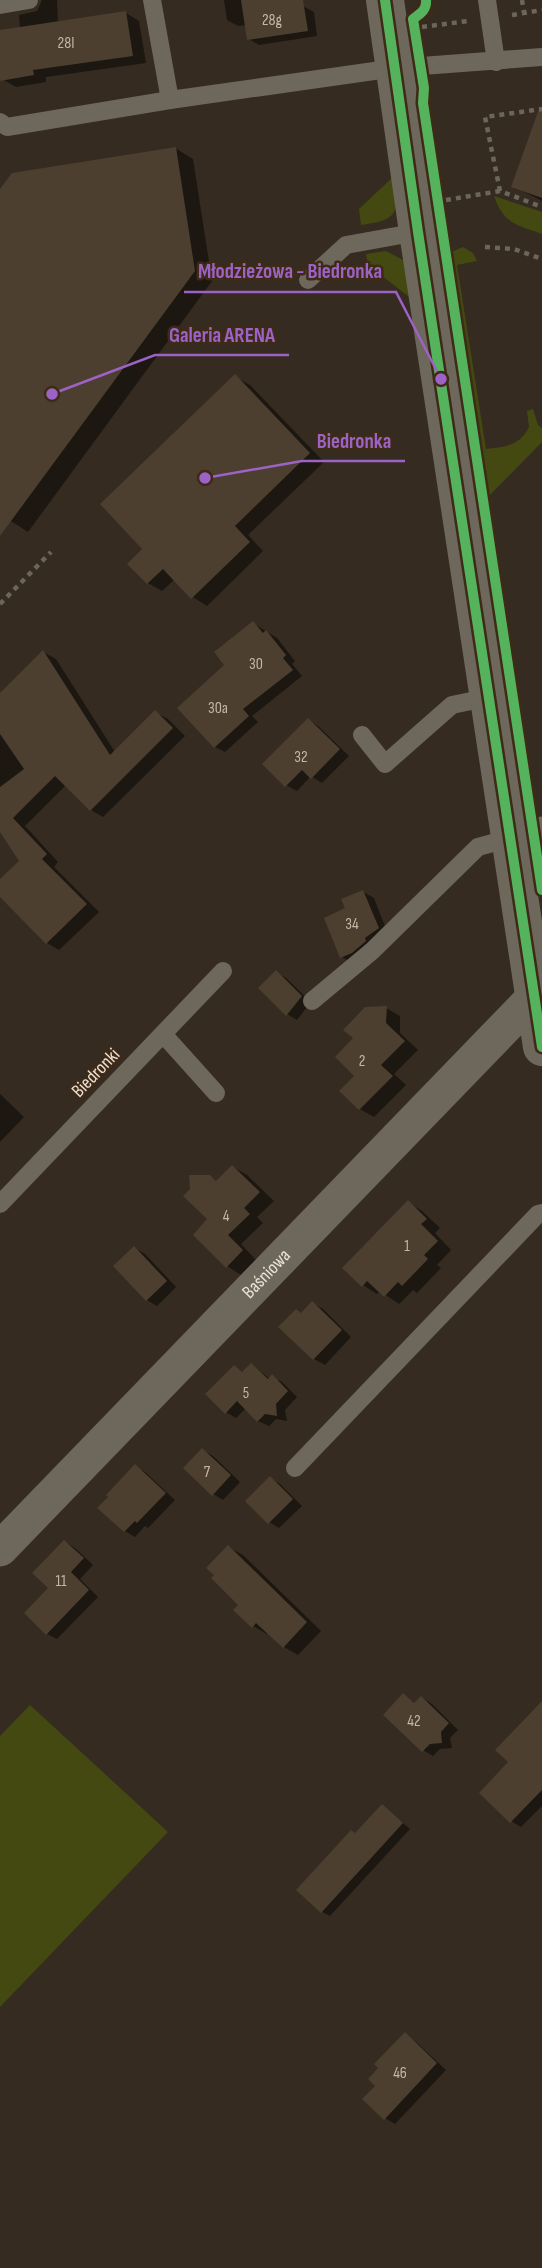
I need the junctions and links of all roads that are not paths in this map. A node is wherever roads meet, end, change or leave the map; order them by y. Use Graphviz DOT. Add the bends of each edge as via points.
graph roads {
  1 [pos="29,0"];
  2 [pos="152,0"];
  3 [pos="385,0"];
  4 [pos="487,0"];
  5 [pos="0,5"];
  6 [pos="542,57"];
  7 [pos="496,62"];
  8 [pos="395,68"];
  9 [pos="170,100"];
  10 [pos="2,128"];
  11 [pos="428,216"];
  12 [pos="308,280"];
  13 [pos="489,697"];
  14 [pos="362,735"];
  15 [pos="527,836"];
  16 [pos="223,971"];
  17 [pos="534,997"];
  18 [pos="312,1002"];
  19 [pos="163,1034"];
  20 [pos="542,1047"];
  21 [pos="216,1093"];
  22 [pos="0,1204"];
  23 [pos="542,1213"];
  24 [pos="295,1468"];
  25 [pos="0,1549"];
  1 -- 5 [label="lane"];
  2 -- 9 [label="lane"];
  3 -- 8 [label="street"];
  4 -- 7 [label="lane"];
  6 -- 7 [label="lane"];
  7 -- 8 [label="lane"];
  8 -- 9 [label="lane"];
  8 -- 11 [label="street"];
  9 -- 10 [label="lane"];
  11 -- 12 [label="lane" via="346,245"];
  11 -- 13 [label="street"];
  13 -- 14 [label="lane" via="452,705 385,764"];
  13 -- 15 [label="street"];
  15 -- 17 [label="street"];
  15 -- 18 [label="lane" via="478,847 372,951"];
  16 -- 19 [label="lane, Biedronki"];
  17 -- 20 [label="street"];
  17 -- 25 [label="street, Baśniowa"];
  19 -- 21 [label="lane"];
  19 -- 22 [label="lane, Biedronki"];
  23 -- 24 [label="lane"];
}
